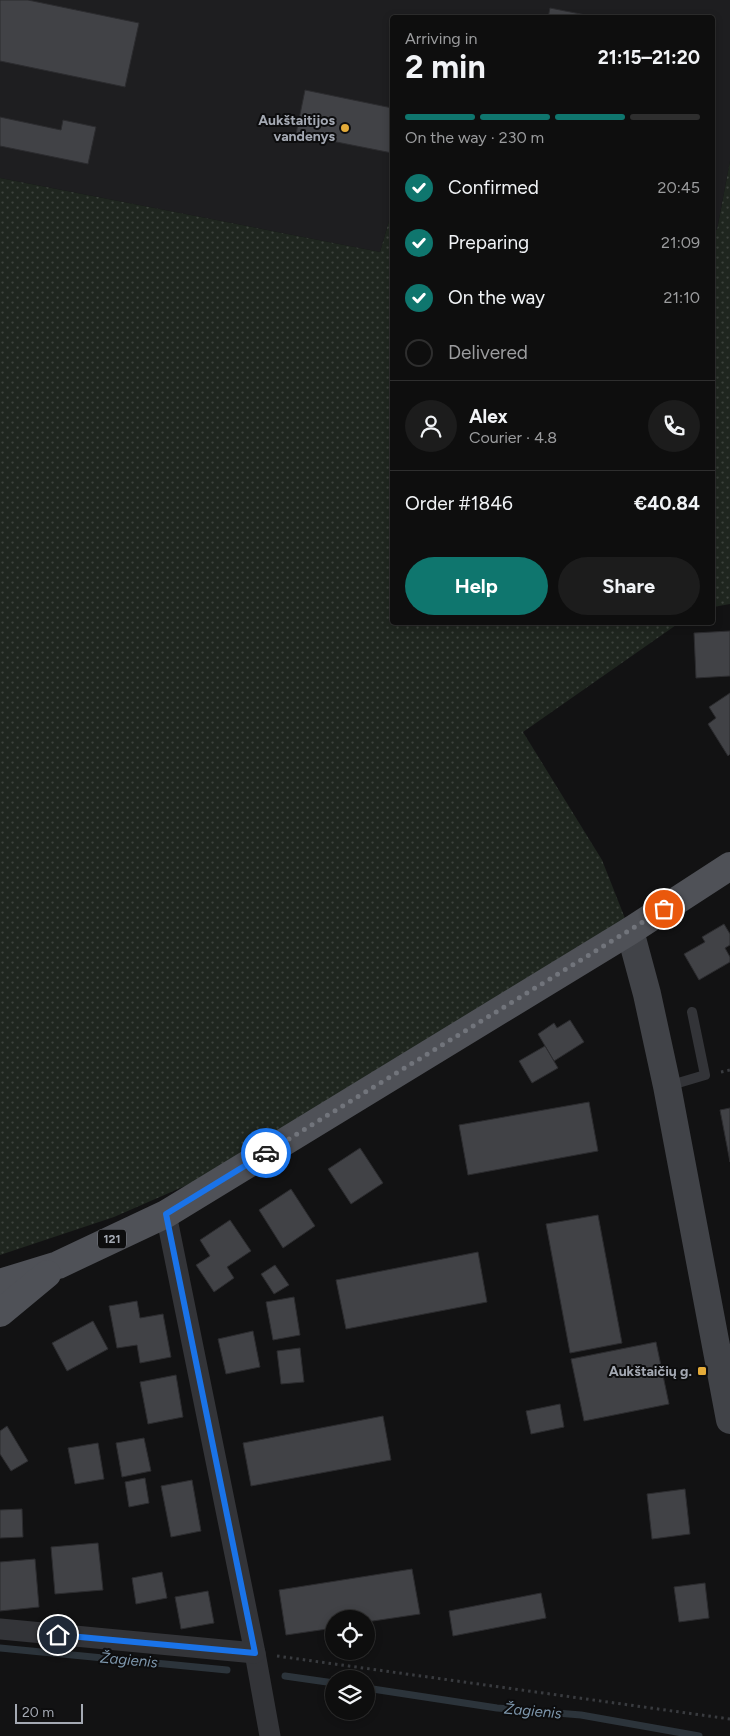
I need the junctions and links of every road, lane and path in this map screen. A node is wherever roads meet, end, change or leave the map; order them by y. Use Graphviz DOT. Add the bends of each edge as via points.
graph roads {
  1 [pos="730,866"];
  2 [pos="630,931"];
  3 [pos="692,1012"];
  4 [pos="667,1086"];
  5 [pos="166,1214"];
  6 [pos="58,1265"];
  7 [pos="0,1283"];
  8 [pos="0,1313"];
  9 [pos="730,1420"];
  10 [pos="0,1629"];
  11 [pos="255,1653"];
  12 [pos="730,1719"];
  13 [pos="270,1736"];
  1 -- 2 [label="main road, 121"];
  2 -- 4 [label="main road"];
  2 -- 5 [label="main road, 121"];
  3 -- 4 [label="lane" via="705,1075"];
  4 -- 9 [label="main road"];
  5 -- 6 [label="main road, 121"];
  5 -- 11 [label="street"];
  6 -- 7 [label="main road, 121"];
  6 -- 8 [label="main road"];
  10 -- 11 [label="street"];
  11 -- 12 [label="path"];
  11 -- 13 [label="street"];
}
